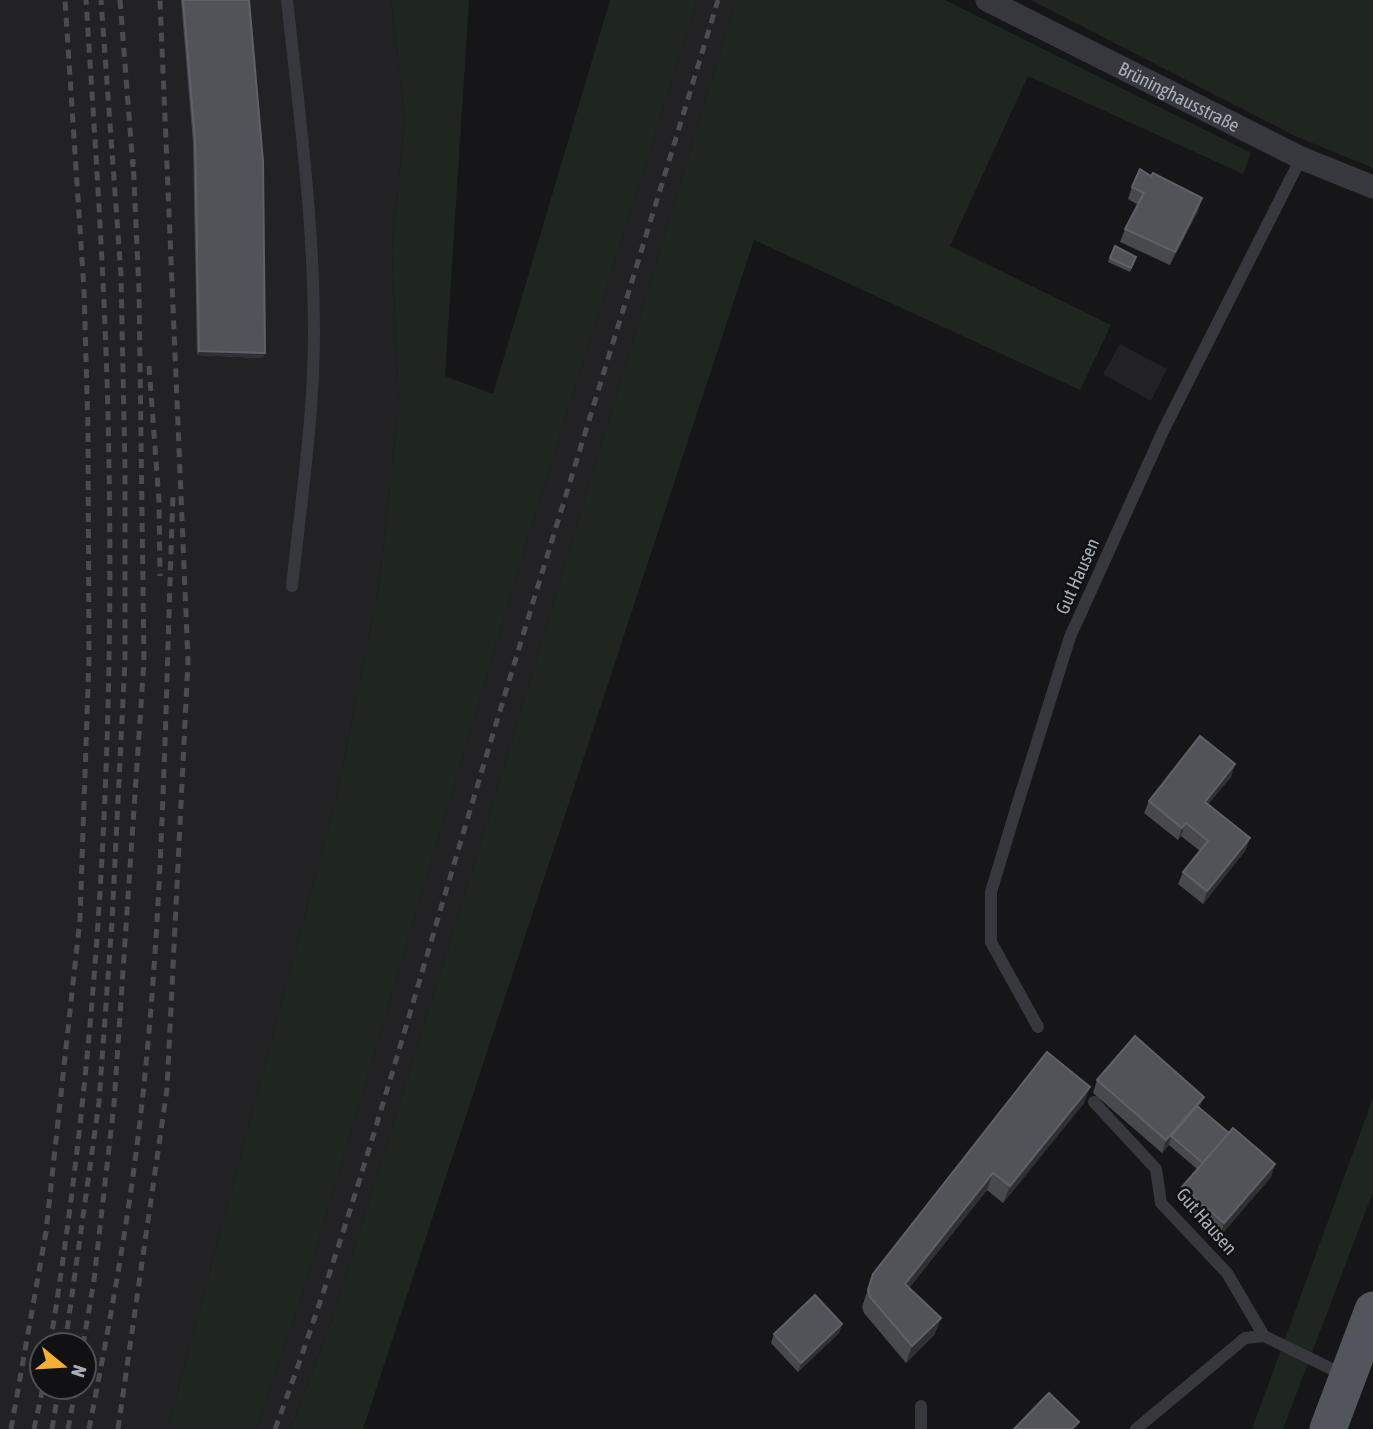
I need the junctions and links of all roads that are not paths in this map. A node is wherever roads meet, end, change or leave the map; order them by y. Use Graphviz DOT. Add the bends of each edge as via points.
graph roads {
  1 [pos="287,0"];
  2 [pos="987,0"];
  3 [pos="1301,158"];
  4 [pos="1373,187"];
  5 [pos="292,586"];
  6 [pos="1038,1027"];
  7 [pos="1094,1102"];
  8 [pos="1373,1310"];
  9 [pos="1264,1336"];
  10 [pos="1348,1377"];
  11 [pos="921,1406"];
  12 [pos="921,1429"];
  13 [pos="1136,1429"];
  14 [pos="1328,1429"];
  1 -- 5 [label="lane" via="308,193 314,334"];
  2 -- 3 [label="street, Brüninghausstraße"];
  3 -- 4 [label="street, Brüninghausstraße"];
  3 -- 6 [label="lane, Gut Hausen" via="1163,431 1070,637 1016,809 991,892 991,942"];
  7 -- 9 [label="lane, Gut Hausen" via="1156,1169 1161,1203 1227,1273"];
  8 -- 10 [label="main road"];
  9 -- 10 [label="lane"];
  9 -- 13 [label="lane" via="1245,1338"];
  10 -- 14 [label="main road"];
  11 -- 12 [label="lane"];
}
